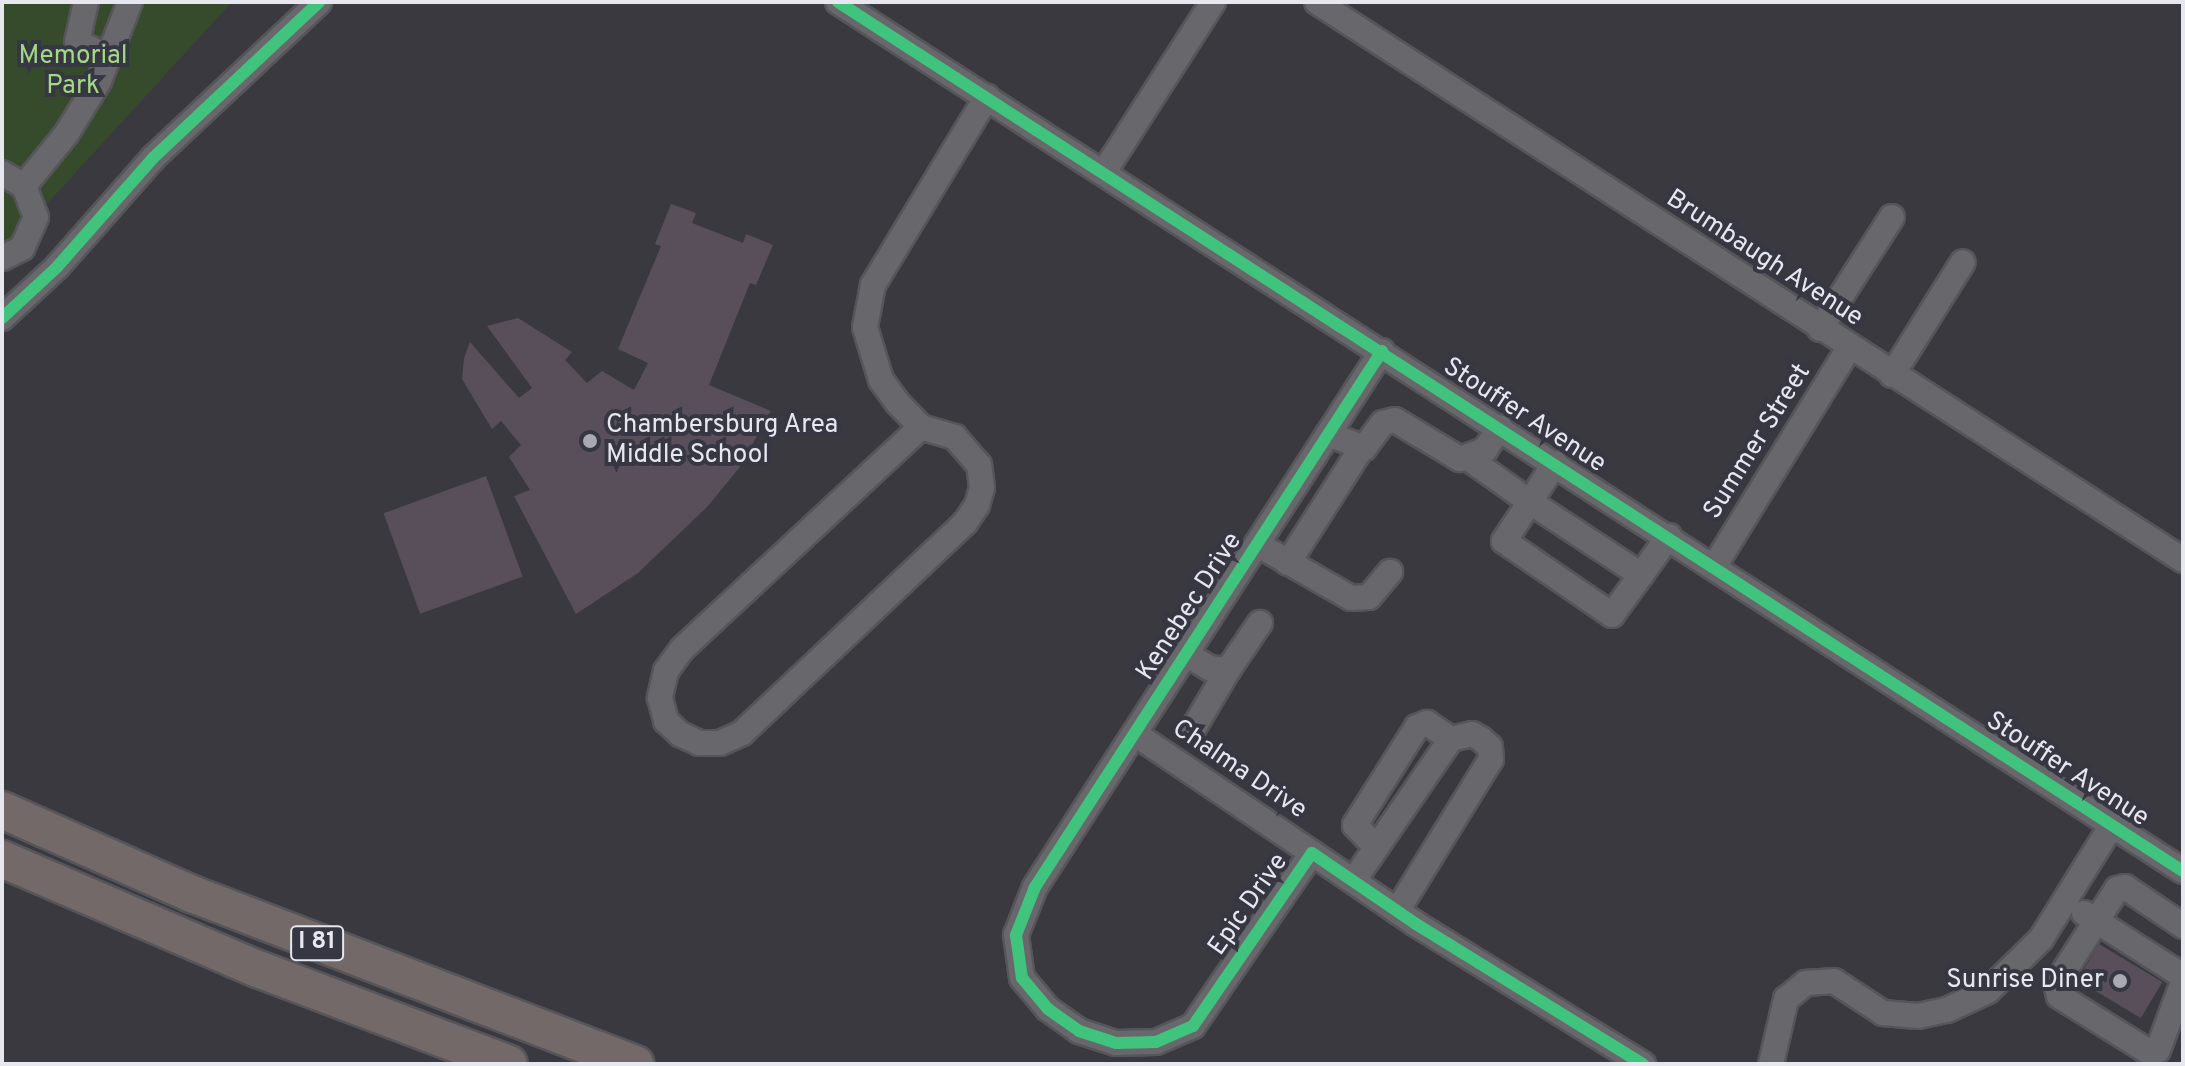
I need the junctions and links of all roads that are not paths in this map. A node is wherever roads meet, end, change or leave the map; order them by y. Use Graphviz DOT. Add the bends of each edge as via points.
graph roads {
  1 [pos="86,2"];
  2 [pos="130,2"];
  3 [pos="319,2"];
  4 [pos="838,2"];
  5 [pos="1213,2"];
  6 [pos="1317,2"];
  7 [pos="108,57"];
  8 [pos="987,97"];
  9 [pos="1104,172"];
  10 [pos="2,173"];
  11 [pos="24,186"];
  12 [pos="1892,217"];
  13 [pos="32,234"];
  14 [pos="67,255"];
  15 [pos="4,257"];
  16 [pos="1963,262"];
  17 [pos="40,283"];
  18 [pos="2,318"];
  19 [pos="1820,329"];
  20 [pos="1849,348"];
  21 [pos="1382,351"];
  22 [pos="1892,375"];
  23 [pos="921,427"];
  24 [pos="1500,427"];
  25 [pos="1328,434"];
  26 [pos="1361,449"];
  27 [pos="1468,458"];
  28 [pos="1555,463"];
  29 [pos="1530,502"];
  30 [pos="1669,536"];
  31 [pos="1257,544"];
  32 [pos="2183,560"];
  33 [pos="1288,563"];
  34 [pos="1715,565"];
  35 [pos="1390,572"];
  36 [pos="1641,575"];
  37 [pos="1260,623"];
  38 [pos="1186,654"];
  39 [pos="1228,670"];
  40 [pos="1193,729"];
  41 [pos="1135,734"];
  42 [pos="1451,739"];
  43 [pos="2,810"];
  44 [pos="2112,825"];
  45 [pos="1375,846"];
  46 [pos="1312,853"];
  47 [pos="2,859"];
  48 [pos="2183,871"];
  49 [pos="1354,880"];
  50 [pos="1035,887"];
  51 [pos="2065,901"];
  52 [pos="1397,911"];
  53 [pos="2096,921"];
  54 [pos="2183,926"];
  55 [pos="2021,960"];
  56 [pos="2183,979"];
  57 [pos="2056,984"];
  58 [pos="509,1064"];
  59 [pos="636,1064"];
  60 [pos="1643,1064"];
  61 [pos="1771,1064"];
  1 -- 7 [label="street" via="77,42"];
  2 -- 7 [label="street"];
  3 -- 14 [label="street" via="153,158"];
  4 -- 8 [label="street, Stouffer Avenue"];
  5 -- 9 [label="street"];
  6 -- 19 [label="street, Brumbaugh Avenue"];
  7 -- 11 [label="street" via="67,133"];
  8 -- 9 [label="street, Stouffer Avenue"];
  8 -- 23 [label="street" via="873,285 866,305 865,327 881,380"];
  9 -- 21 [label="street, Stouffer Avenue"];
  10 -- 11 [label="street"];
  11 -- 13 [label="street" via="33,200"];
  12 -- 19 [label="street"];
  13 -- 14 [label="street"];
  13 -- 15 [label="street"];
  14 -- 17 [label="street"];
  15 -- 17 [label="street"];
  16 -- 22 [label="street"];
  17 -- 18 [label="street"];
  19 -- 20 [label="street, Brumbaugh Avenue"];
  20 -- 22 [label="street, Brumbaugh Avenue"];
  20 -- 34 [label="street, Summer Street"];
  21 -- 24 [label="street, Stouffer Avenue"];
  21 -- 25 [label="street, Kenebec Drive"];
  22 -- 32 [label="street, Brumbaugh Avenue"];
  23 -- 23 [label="street" via="955,437 979,465 982,488 965,523 742,733 720,743 699,743 680,734 666,721 660,698 666,671 682,649"];
  24 -- 27 [label="street" via="1485,450"];
  24 -- 28 [label="street, Stouffer Avenue"];
  25 -- 26 [label="street"];
  25 -- 31 [label="street, Kenebec Drive"];
  26 -- 27 [label="street" via="1383,423 1395,420 1452,455"];
  26 -- 33 [label="street"];
  27 -- 29 [label="street"];
  28 -- 29 [label="street"];
  28 -- 30 [label="street, Stouffer Avenue"];
  29 -- 36 [label="street"];
  29 -- 36 [label="street" via="1504,541 1612,615"];
  30 -- 34 [label="street, Stouffer Avenue"];
  30 -- 36 [label="street"];
  31 -- 33 [label="street"];
  31 -- 38 [label="street, Kenebec Drive"];
  33 -- 35 [label="street" via="1351,598 1369,597"];
  34 -- 44 [label="street, Stouffer Avenue"];
  37 -- 39 [label="street"];
  38 -- 39 [label="street" via="1209,668"];
  38 -- 41 [label="street, Kenebec Drive"];
  39 -- 40 [label="street"];
  41 -- 46 [label="street, Chalma Drive"];
  41 -- 50 [label="street, Kenebec Drive"];
  42 -- 45 [label="street"];
  42 -- 45 [label="street" via="1427,723 1417,727 1355,825"];
  42 -- 52 [label="street" via="1472,734 1490,747 1491,759"];
  43 -- 59 [label="highway, I 81" via="192,894"];
  44 -- 48 [label="street, Stouffer Avenue"];
  44 -- 51 [label="street"];
  45 -- 49 [label="street"];
  46 -- 49 [label="street, Epic Drive"];
  46 -- 50 [label="street, Epic Drive" via="1193,1026 1156,1042 1116,1043 1079,1031 1048,1009 1022,978 1016,935"];
  47 -- 58 [label="highway, I 81" via="258,969"];
  49 -- 52 [label="street, Epic Drive"];
  51 -- 53 [label="street"];
  51 -- 55 [label="street"];
  52 -- 60 [label="street, Epic Drive"];
  53 -- 54 [label="street" via="2117,889 2125,887"];
  53 -- 56 [label="street"];
  53 -- 57 [label="street"];
  55 -- 57 [label="street"];
  55 -- 61 [label="street" via="1988,991 1947,1010 1918,1016 1883,1013 1834,981 1806,983 1786,999"];
  56 -- 57 [label="street" via="2158,1050 2149,1052 2059,996"];
}
